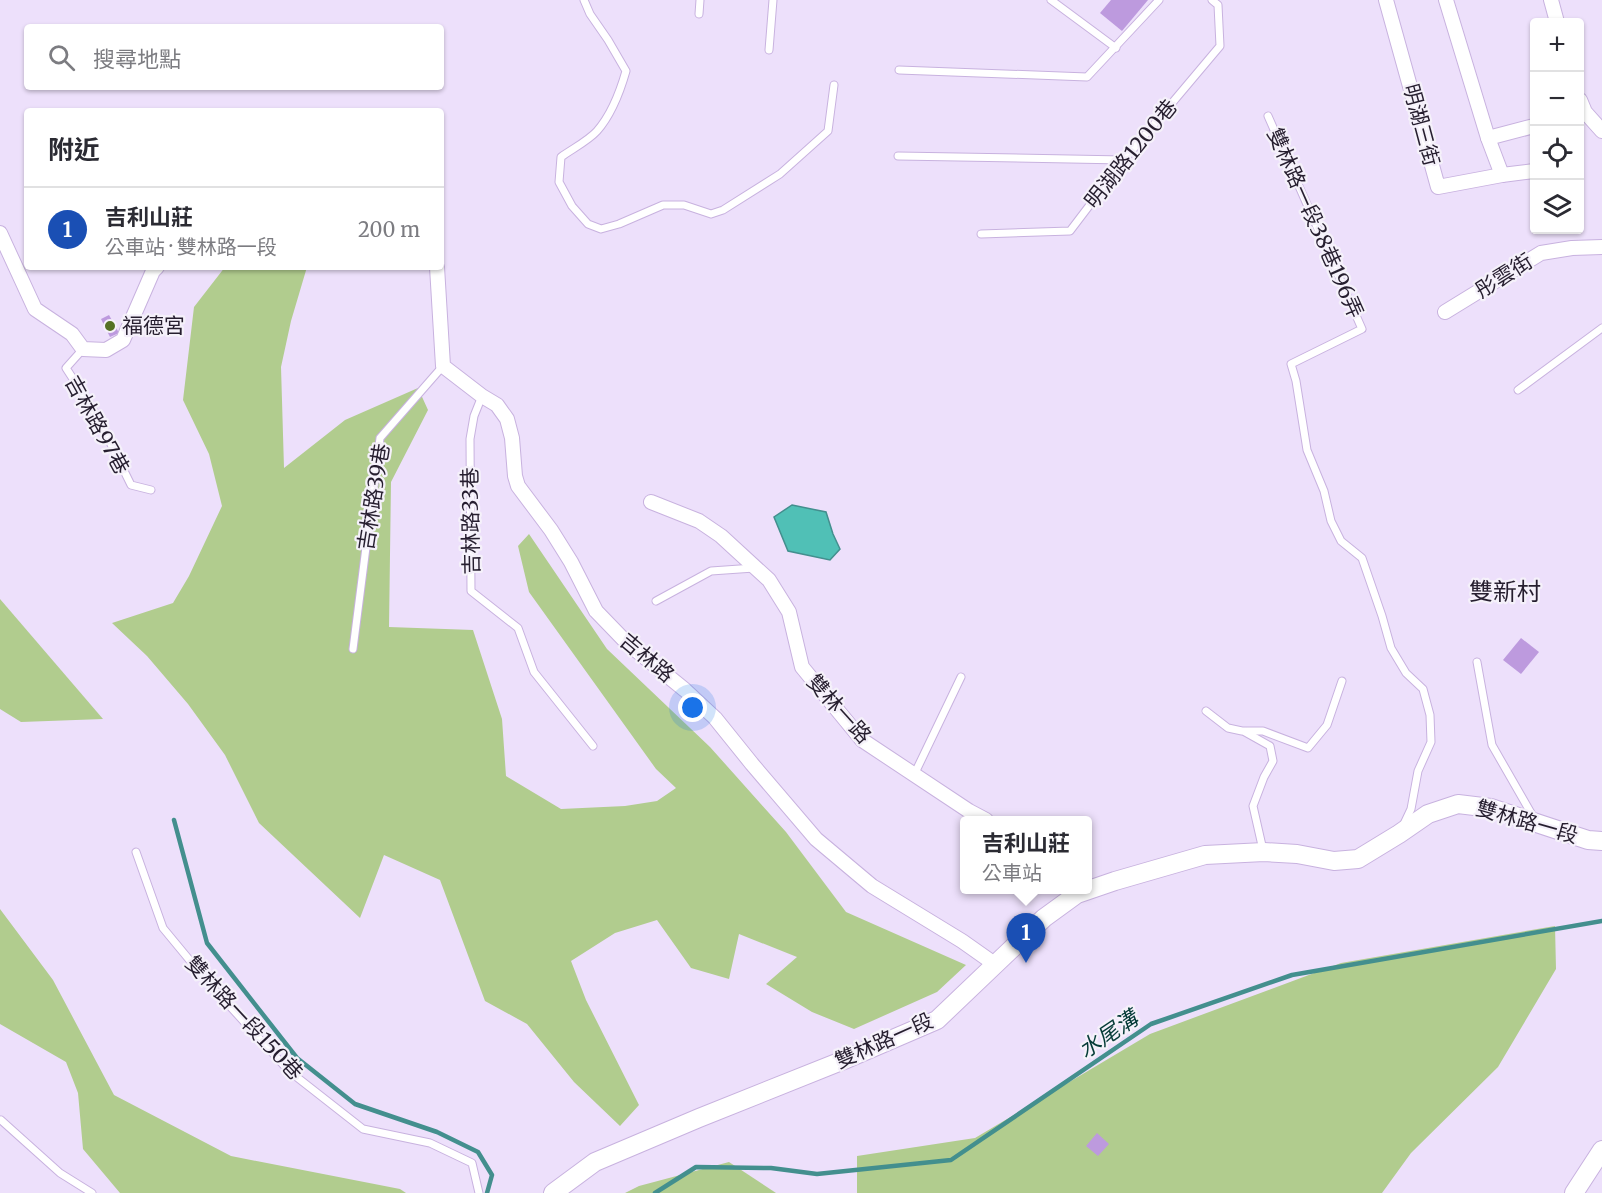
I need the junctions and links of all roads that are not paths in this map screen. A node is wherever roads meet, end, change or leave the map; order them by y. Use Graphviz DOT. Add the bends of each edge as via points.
graph roads {
  1 [pos="584,0"];
  2 [pos="700,0"];
  3 [pos="773,0"];
  4 [pos="1051,0"];
  5 [pos="1158,0"];
  6 [pos="1212,0"];
  7 [pos="1386,0"];
  8 [pos="1446,0"];
  9 [pos="1551,0"];
  10 [pos="699,14"];
  11 [pos="1556,18"];
  12 [pos="1116,48"];
  13 [pos="769,50"];
  14 [pos="898,70"];
  15 [pos="834,85"];
  16 [pos="1584,111"];
  17 [pos="1268,116"];
  18 [pos="1530,127"];
  19 [pos="1602,131"];
  20 [pos="1488,138"];
  21 [pos="898,156"];
  22 [pos="1124,160"];
  23 [pos="1530,172"];
  24 [pos="1502,175"];
  25 [pos="0,233"];
  26 [pos="981,234"];
  27 [pos="1602,247"];
  28 [pos="154,270"];
  29 [pos="437,270"];
  30 [pos="1445,312"];
  31 [pos="1602,328"];
  32 [pos="83,349"];
  33 [pos="443,366"];
  34 [pos="1518,390"];
  35 [pos="482,396"];
  36 [pos="151,490"];
  37 [pos="651,502"];
  38 [pos="756,567"];
  39 [pos="656,601"];
  40 [pos="353,649"];
  41 [pos="1477,662"];
  42 [pos="961,677"];
  43 [pos="1342,681"];
  44 [pos="1206,711"];
  45 [pos="1242,730"];
  46 [pos="593,746"];
  47 [pos="915,775"];
  48 [pos="979,816"];
  49 [pos="1537,824"];
  50 [pos="1399,834"];
  51 [pos="1602,841"];
  52 [pos="136,852"];
  53 [pos="1264,852"];
  54 [pos="1092,886"];
  55 [pos="1077,894"];
  56 [pos="996,965"];
  57 [pos="1,1120"];
  58 [pos="1602,1150"];
  59 [pos="92,1193"];
  60 [pos="479,1193"];
  61 [pos="554,1193"];
  62 [pos="1574,1193"];
  1 -- 15 [label="lane" via="627,70 620,92 596,133 561,157 559,182 588,224 601,229 663,205 684,205 711,214 723,210 780,174 828,131"];
  2 -- 10 [label="lane"];
  3 -- 13 [label="lane"];
  4 -- 12 [label="lane"];
  5 -- 12 [label="lane"];
  6 -- 22 [label="lane, 明湖路1200巷" via="1218,6 1220,46"];
  7 -- 24 [label="street, 明湖三街" via="1438,187"];
  8 -- 20 [label="street"];
  9 -- 11 [label="street"];
  12 -- 14 [label="lane" via="1087,77"];
  16 -- 19 [label="street"];
  17 -- 50 [label="lane, 雙林路一段38巷196弄" via="1362,329 1291,364 1307,450 1331,521 1341,541 1362,558 1391,648 1406,673 1423,689 1430,715 1431,742 1418,771 1411,809"];
  18 -- 20 [label="street"];
  20 -- 24 [label="street"];
  21 -- 22 [label="lane"];
  22 -- 26 [label="lane, 明湖路1200巷" via="1070,231"];
  23 -- 24 [label="street, 明湖三街"];
  25 -- 32 [label="street" via="35,309 72,334"];
  27 -- 30 [label="street, 彤雲街" via="1541,252"];
  28 -- 32 [label="street" via="123,340 106,350"];
  29 -- 33 [label="street"];
  31 -- 34 [label="lane"];
  32 -- 36 [label="lane, 吉林路97巷" via="66,368 97,416 131,485"];
  33 -- 35 [label="street, 吉林路"];
  33 -- 40 [label="lane, 吉林路39巷" via="381,438"];
  35 -- 46 [label="lane, 吉林路33巷" via="470,439 471,591 518,628 534,672"];
  35 -- 56 [label="street, 吉林路" via="497,405 507,419 518,486 571,562 596,611 715,718 816,839 872,886"];
  37 -- 38 [label="street, 雙林一路" via="699,521"];
  38 -- 39 [label="lane" via="711,572"];
  38 -- 47 [label="street, 雙林一路" via="789,612 802,667 862,740"];
  41 -- 49 [label="lane" via="1492,745"];
  42 -- 47 [label="lane"];
  43 -- 45 [label="lane" via="1327,725 1308,748 1263,731"];
  44 -- 45 [label="lane" via="1228,728"];
  45 -- 53 [label="lane" via="1270,746 1273,761 1253,806"];
  47 -- 48 [label="street, 雙林一路"];
  49 -- 50 [label="street, 雙林路一段" via="1491,808 1458,804 1428,814"];
  49 -- 51 [label="street, 雙林路一段"];
  50 -- 53 [label="street, 雙林路一段" via="1358,860 1334,861"];
  52 -- 60 [label="lane, 雙林路一段150巷" via="163,928 289,1071 363,1129 430,1143 472,1163"];
  53 -- 54 [label="street, 雙林路一段" via="1205,855"];
  55 -- 56 [label="street, 雙林路一段" via="1044,918"];
  56 -- 61 [label="street, 雙林路一段" via="937,1020 595,1162"];
  57 -- 59 [label="lane" via="60,1173"];
  58 -- 62 [label="street"];
}
